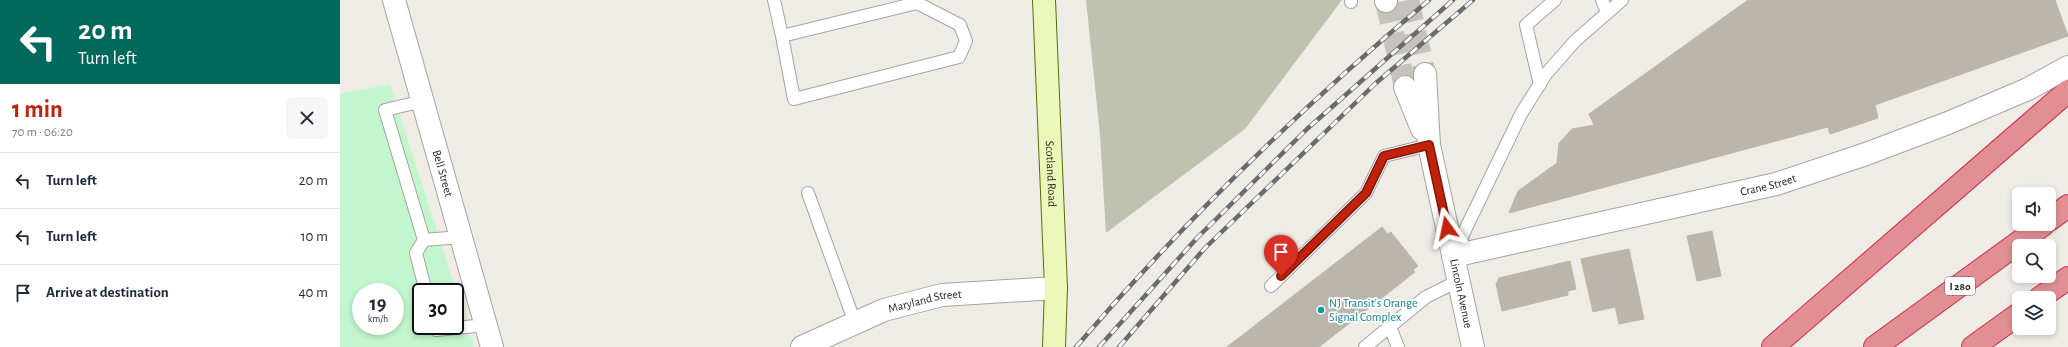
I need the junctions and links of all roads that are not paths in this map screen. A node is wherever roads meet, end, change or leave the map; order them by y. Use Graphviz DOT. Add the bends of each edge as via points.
graph roads {
  1 [pos="394,0"];
  2 [pos="774,0"];
  3 [pos="1044,0"];
  4 [pos="1555,0"];
  5 [pos="1602,0"];
  6 [pos="1622,0"];
  7 [pos="915,1"];
  8 [pos="1607,12"];
  9 [pos="782,36"];
  10 [pos="2068,67"];
  11 [pos="1425,74"];
  12 [pos="1540,85"];
  13 [pos="1405,87"];
  14 [pos="2068,92"];
  15 [pos="423,101"];
  16 [pos="1429,145"];
  17 [pos="808,193"];
  18 [pos="2068,206"];
  19 [pos="2056,215"];
  20 [pos="2034,231"];
  21 [pos="461,237"];
  22 [pos="424,240"];
  23 [pos="1453,256"];
  24 [pos="2068,278"];
  25 [pos="1458,281"];
  26 [pos="424,283"];
  27 [pos="1271,286"];
  28 [pos="1056,288"];
  29 [pos="2050,291"];
  30 [pos="2012,319"];
  31 [pos="855,323"];
  32 [pos="486,325"];
  33 [pos="464,327"];
  34 [pos="1390,327"];
  35 [pos="1054,341"];
  36 [pos="492,347"];
  37 [pos="802,347"];
  38 [pos="1365,347"];
  39 [pos="1398,347"];
  40 [pos="1473,347"];
  41 [pos="1773,347"];
  42 [pos="1875,347"];
  43 [pos="1973,347"];
  1 -- 15 [label="street, Bell Street"];
  2 -- 9 [label="lane"];
  3 -- 28 [label="main road, Scotland Road"];
  4 -- 12 [label="lane" via="1526,25"];
  5 -- 8 [label="lane"];
  6 -- 8 [label="lane"];
  7 -- 9 [label="lane"];
  7 -- 9 [label="lane" via="960,25 966,41 959,57 794,99"];
  8 -- 12 [label="lane" via="1575,41"];
  10 -- 23 [label="street, Crane Street" via="2028,89 1948,123 1776,184"];
  11 -- 16 [label="street, Lincoln Avenue"];
  12 -- 23 [label="lane" via="1521,114"];
  13 -- 16 [label="street, Lincoln Avenue"];
  14 -- 41 [label="highway"];
  15 -- 21 [label="street, Bell Street"];
  15 -- 22 [label="lane" via="386,110"];
  16 -- 23 [label="street, Lincoln Avenue"];
  16 -- 27 [label="lane" via="1384,156 1366,193"];
  17 -- 31 [label="lane"];
  18 -- 19 [label="highway"];
  20 -- 42 [label="highway, I 280"];
  21 -- 22 [label="lane"];
  21 -- 32 [label="street, Bell Street"];
  22 -- 26 [label="lane" via="416,253"];
  23 -- 25 [label="street, Lincoln Avenue"];
  24 -- 29 [label="highway"];
  25 -- 34 [label="lane" via="1426,297"];
  25 -- 40 [label="street, Lincoln Avenue"];
  28 -- 31 [label="street, Maryland Street" via="942,295 884,310"];
  28 -- 35 [label="main road, Scotland Road"];
  30 -- 43 [label="highway"];
  31 -- 37 [label="street, Maryland Street"];
  32 -- 33 [label="lane"];
  32 -- 36 [label="street, Bell Street"];
  34 -- 38 [label="lane"];
  34 -- 39 [label="lane"];
}
